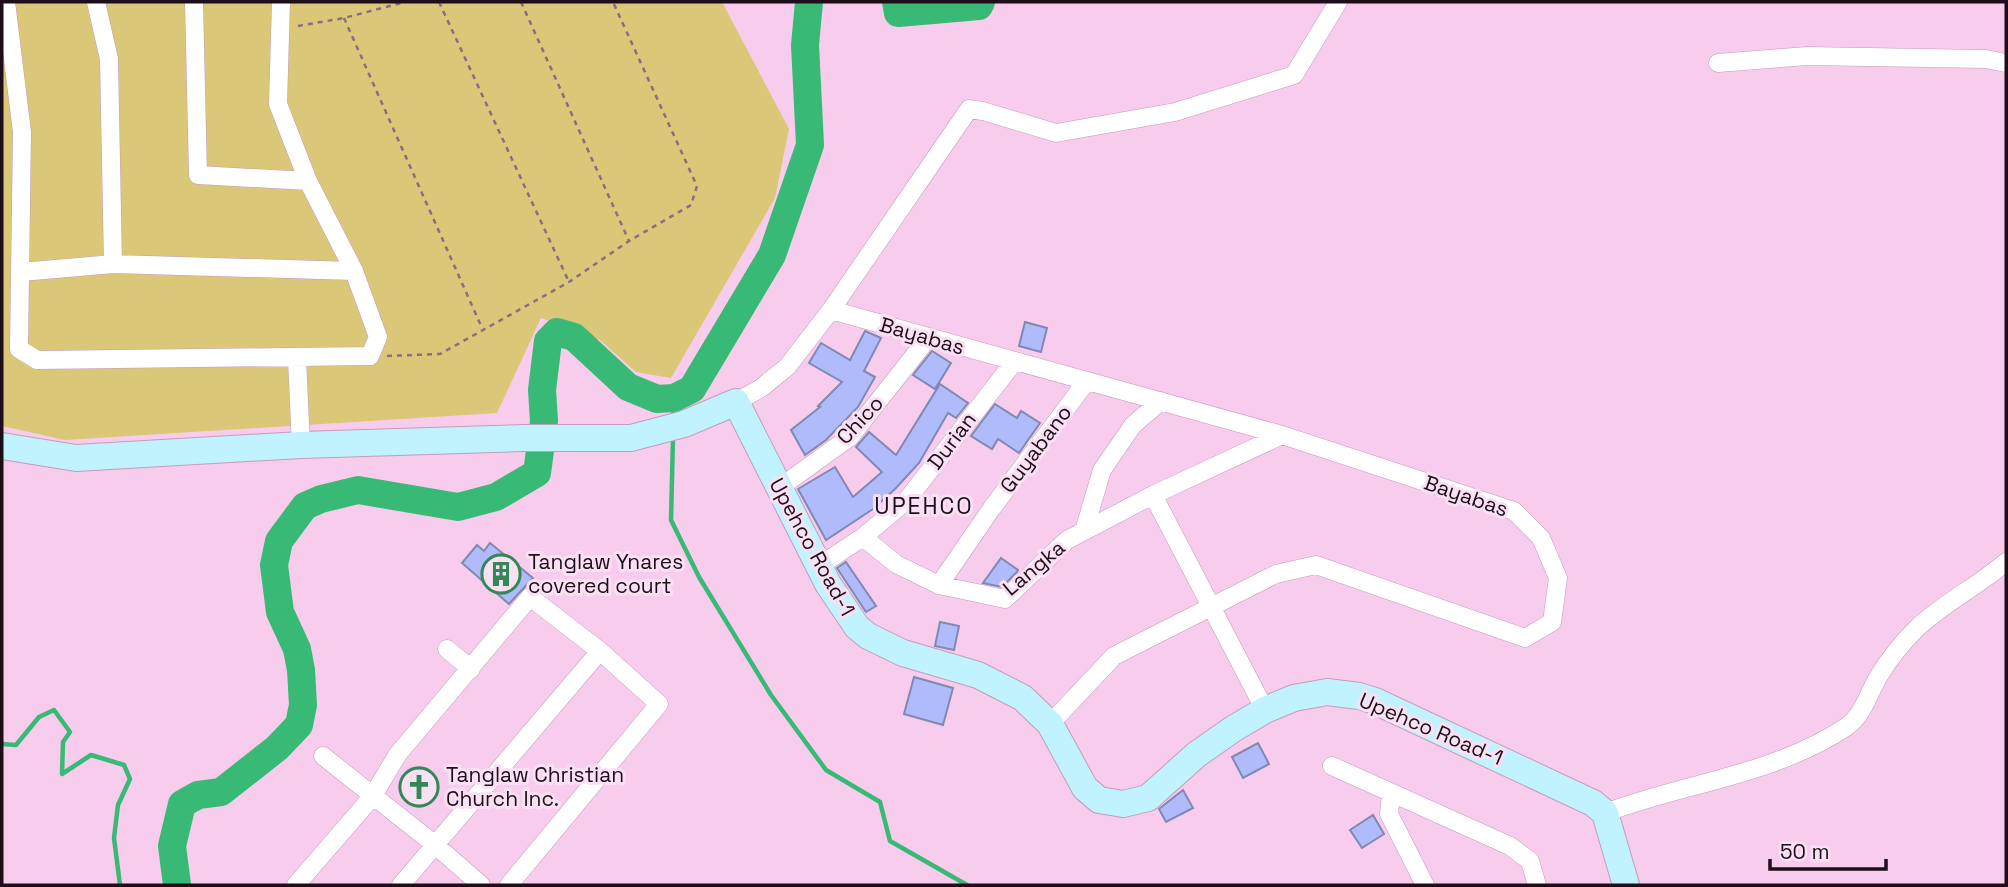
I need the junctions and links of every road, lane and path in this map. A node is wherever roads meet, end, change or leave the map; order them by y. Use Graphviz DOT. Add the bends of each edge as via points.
graph roads {
  1 [pos="9,2"];
  2 [pos="96,2"];
  3 [pos="194,2"];
  4 [pos="281,2"];
  5 [pos="405,2"];
  6 [pos="439,2"];
  7 [pos="521,2"];
  8 [pos="613,2"];
  9 [pos="1338,2"];
  10 [pos="344,18"];
  11 [pos="281,29"];
  12 [pos="2006,54"];
  13 [pos="1986,59"];
  14 [pos="1718,63"];
  15 [pos="2006,63"];
  16 [pos="308,181"];
  17 [pos="629,242"];
  18 [pos="113,264"];
  19 [pos="354,271"];
  20 [pos="21,272"];
  21 [pos="569,282"];
  22 [pos="831,310"];
  23 [pos="482,329"];
  24 [pos="928,338"];
  25 [pos="370,356"];
  26 [pos="298,359"];
  27 [pos="1014,362"];
  28 [pos="1086,382"];
  29 [pos="1161,401"];
  30 [pos="736,402"];
  31 [pos="1282,435"];
  32 [pos="301,445"];
  33 [pos="2,446"];
  34 [pos="779,488"];
  35 [pos="1153,495"];
  36 [pos="1084,531"];
  37 [pos="863,537"];
  38 [pos="2006,562"];
  39 [pos="819,566"];
  40 [pos="939,585"];
  41 [pos="1211,607"];
  42 [pos="447,649"];
  43 [pos="600,651"];
  44 [pos="471,669"];
  45 [pos="1265,710"];
  46 [pos="1050,724"];
  47 [pos="323,756"];
  48 [pos="1332,766"];
  49 [pos="1391,794"];
  50 [pos="372,797"];
  51 [pos="1605,813"];
  52 [pos="434,844"];
  53 [pos="296,885"];
  54 [pos="401,885"];
  55 [pos="481,885"];
  56 [pos="509,885"];
  57 [pos="1425,885"];
  58 [pos="1537,885"];
  59 [pos="1626,885"];
  1 -- 20 [label="street" via="22,132"];
  2 -- 18 [label="street" via="109,59"];
  3 -- 16 [label="street" via="198,175"];
  4 -- 11 [label="street"];
  5 -- 10 [label="path"];
  6 -- 21 [label="path"];
  7 -- 17 [label="path"];
  8 -- 17 [label="path" via="697,186 691,205"];
  9 -- 22 [label="street" via="1294,75 1175,112 1056,133 969,109"];
  10 -- 11 [label="path"];
  10 -- 23 [label="path"];
  11 -- 16 [label="street" via="278,104"];
  12 -- 13 [label="street"];
  13 -- 14 [label="street" via="1807,56"];
  13 -- 15 [label="street"];
  16 -- 19 [label="street"];
  17 -- 21 [label="path"];
  18 -- 19 [label="street"];
  18 -- 20 [label="street"];
  19 -- 25 [label="street" via="378,337"];
  20 -- 26 [label="street" via="19,349 37,360"];
  21 -- 23 [label="path"];
  22 -- 24 [label="street, Bayabas"];
  22 -- 30 [label="street" via="787,367"];
  23 -- 25 [label="path" via="440,354"];
  24 -- 27 [label="street, Bayabas"];
  24 -- 34 [label="street, Chico" via="850,437"];
  25 -- 26 [label="street"];
  26 -- 32 [label="street"];
  27 -- 28 [label="street, Bayabas"];
  27 -- 37 [label="street, Durian" via="906,501"];
  28 -- 29 [label="street, Bayabas"];
  28 -- 40 [label="street, Guyabano"];
  29 -- 31 [label="street, Bayabas"];
  29 -- 36 [label="street" via="1133,425 1102,470"];
  30 -- 32 [label="street" via="673,428 631,438"];
  30 -- 34 [label="street, Upehco Road-1"];
  31 -- 35 [label="street, Langka"];
  31 -- 41 [label="street, Bayabas" via="1514,511 1541,538 1558,578 1552,622 1525,638 1316,565 1276,574"];
  32 -- 33 [label="street" via="76,458"];
  34 -- 39 [label="street, Upehco Road-1"];
  35 -- 36 [label="street, Langka"];
  35 -- 41 [label="street"];
  36 -- 40 [label="street, Langka" via="1067,540 1005,599"];
  37 -- 39 [label="street, Durian"];
  37 -- 40 [label="street, Langka" via="896,564"];
  38 -- 51 [label="street" via="1917,628 1890,660 1859,716 1848,726 1745,772"];
  39 -- 46 [label="street, Upehco Road-1" via="846,614 868,636 903,653 1004,687"];
  41 -- 45 [label="street"];
  41 -- 46 [label="street, Bayabas" via="1114,656"];
  42 -- 44 [label="street"];
  43 -- 44 [label="street" via="530,597"];
  43 -- 52 [label="street"];
  43 -- 56 [label="street" via="659,704"];
  44 -- 50 [label="street" via="398,754"];
  45 -- 46 [label="street, Upehco Road-1" via="1196,755 1148,799 1123,804 1099,800 1086,788"];
  45 -- 51 [label="street, Upehco Road-1" via="1327,691 1359,696 1571,792"];
  47 -- 50 [label="street"];
  48 -- 49 [label="street"];
  49 -- 57 [label="street" via="1389,814"];
  49 -- 58 [label="street" via="1510,846 1530,861"];
  50 -- 52 [label="street"];
  50 -- 53 [label="street"];
  51 -- 59 [label="street"];
  52 -- 54 [label="street"];
  52 -- 55 [label="street"];
}
